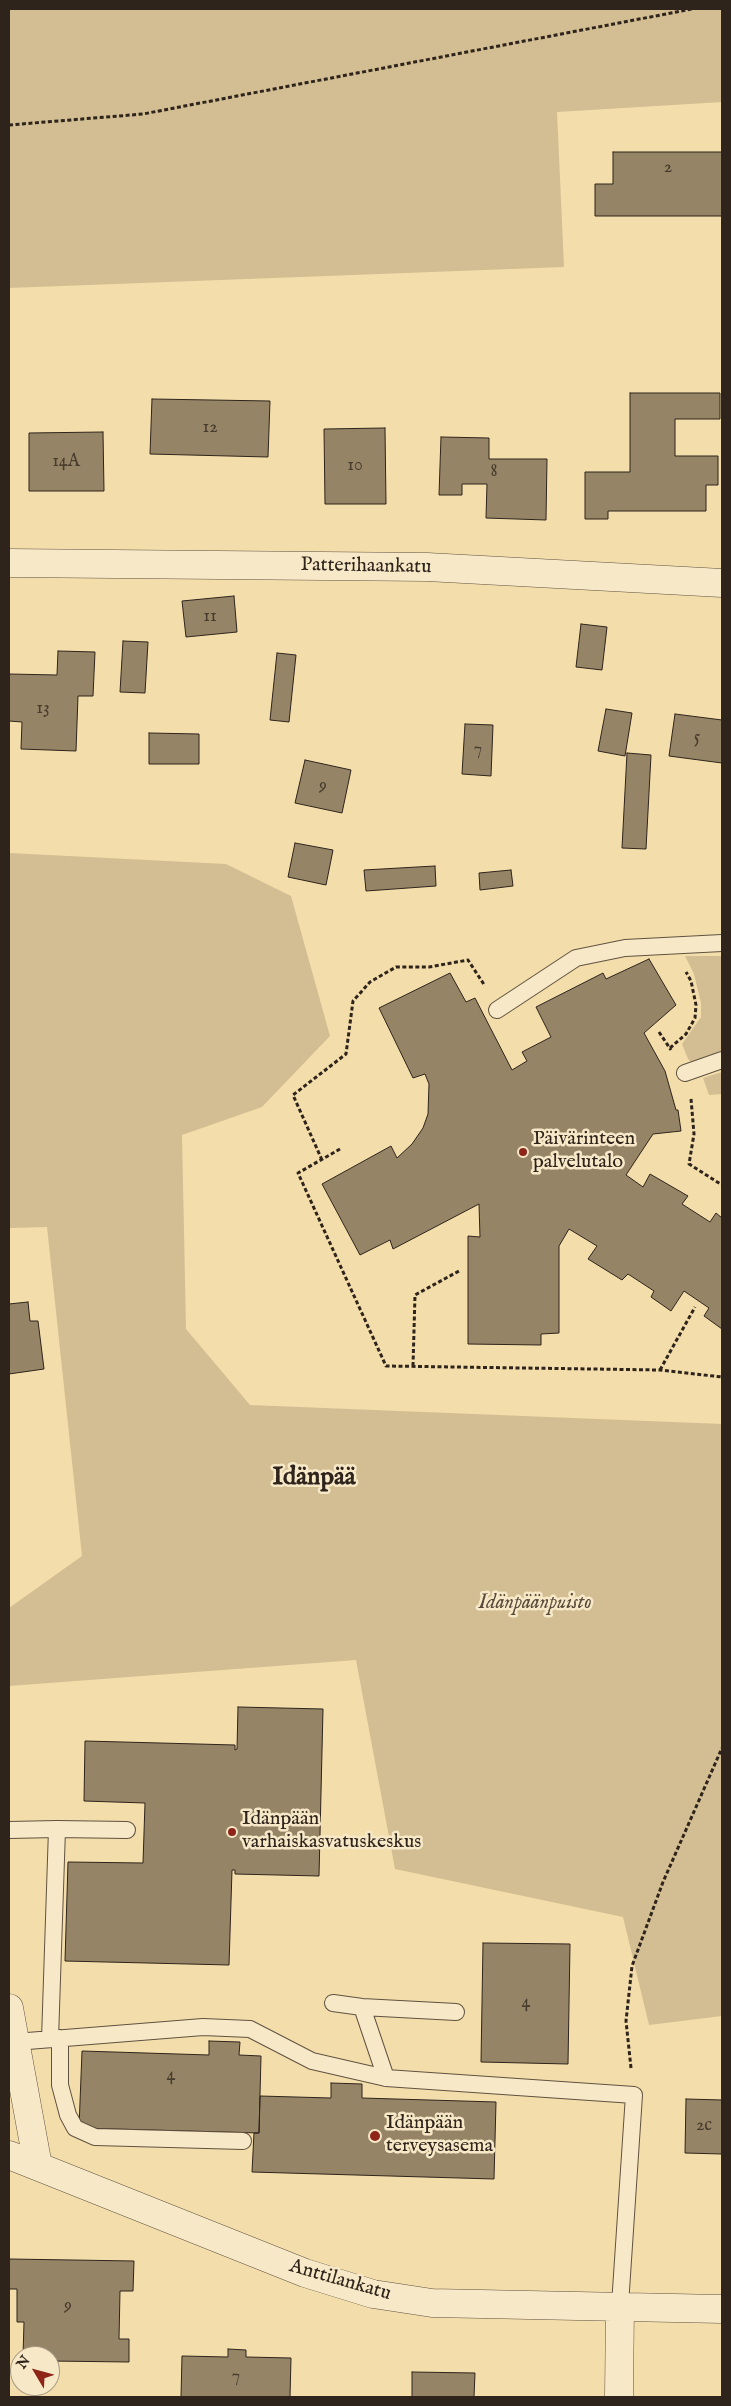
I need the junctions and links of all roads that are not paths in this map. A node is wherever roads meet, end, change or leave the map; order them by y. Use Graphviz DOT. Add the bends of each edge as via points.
graph roads {
  1 [pos="9,563"];
  2 [pos="722,583"];
  3 [pos="722,943"];
  4 [pos="497,1010"];
  5 [pos="722,1060"];
  6 [pos="685,1073"];
  7 [pos="57,1829"];
  8 [pos="9,1830"];
  9 [pos="127,1830"];
  10 [pos="333,2003"];
  11 [pos="362,2007"];
  12 [pos="9,2008"];
  13 [pos="456,2012"];
  14 [pos="55,2038"];
  15 [pos="15,2042"];
  16 [pos="386,2078"];
  17 [pos="243,2141"];
  18 [pos="9,2155"];
  19 [pos="38,2166"];
  20 [pos="620,2305"];
  21 [pos="722,2309"];
  22 [pos="620,2397"];
  1 -- 2 [label="street, Patterihaankatu" via="427,567"];
  3 -- 4 [label="lane" via="625,948 576,958"];
  5 -- 6 [label="lane"];
  7 -- 8 [label="lane"];
  7 -- 9 [label="lane"];
  7 -- 14 [label="lane"];
  10 -- 11 [label="lane"];
  11 -- 13 [label="lane"];
  11 -- 16 [label="lane"];
  12 -- 15 [label="street"];
  14 -- 15 [label="lane"];
  14 -- 16 [label="lane" via="203,2027 250,2030 312,2061"];
  14 -- 17 [label="lane" via="60,2085 75,2128 95,2137"];
  15 -- 19 [label="street"];
  16 -- 20 [label="lane" via="634,2095"];
  18 -- 19 [label="street, Anttilankatu"];
  19 -- 20 [label="street, Anttilankatu" via="305,2273 373,2294 432,2303"];
  20 -- 21 [label="street, Anttilankatu"];
  20 -- 22 [label="street"];
}
